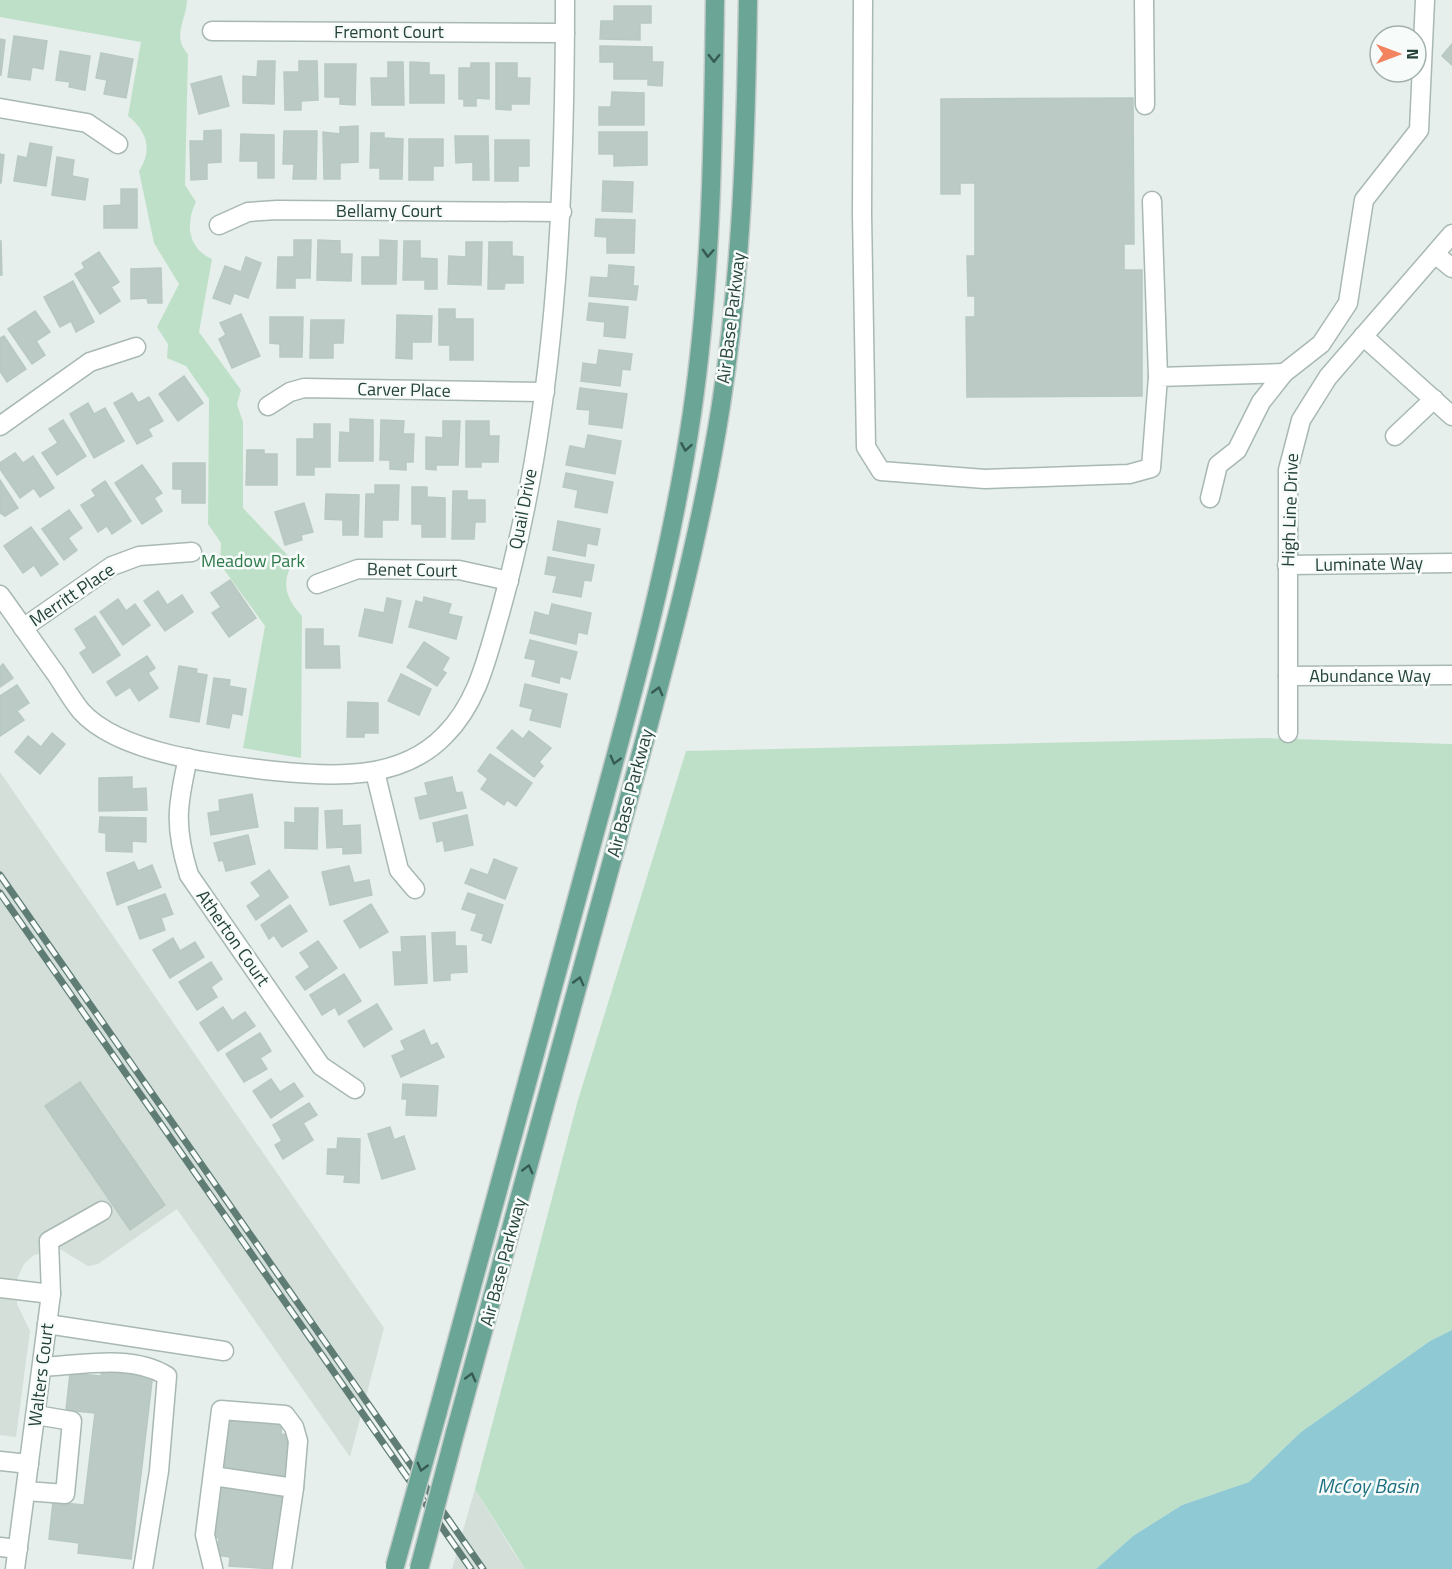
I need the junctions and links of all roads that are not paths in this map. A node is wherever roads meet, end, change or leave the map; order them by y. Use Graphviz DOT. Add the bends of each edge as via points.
graph roads {
  1 [pos="565,0"];
  2 [pos="715,0"];
  3 [pos="748,0"];
  4 [pos="863,0"];
  5 [pos="1144,0"];
  6 [pos="1425,0"];
  7 [pos="212,31"];
  8 [pos="565,33"];
  9 [pos="1145,105"];
  10 [pos="0,108"];
  11 [pos="118,144"];
  12 [pos="1152,201"];
  13 [pos="562,212"];
  14 [pos="219,225"];
  15 [pos="1452,234"];
  16 [pos="1435,254"];
  17 [pos="1452,268"];
  18 [pos="1363,336"];
  19 [pos="136,346"];
  20 [pos="1284,373"];
  21 [pos="1158,376"];
  22 [pos="544,392"];
  23 [pos="1434,399"];
  24 [pos="268,406"];
  25 [pos="1452,416"];
  26 [pos="0,426"];
  27 [pos="1395,436"];
  28 [pos="1209,498"];
  29 [pos="192,552"];
  30 [pos="1452,563"];
  31 [pos="1287,565"];
  32 [pos="509,581"];
  33 [pos="317,584"];
  34 [pos="0,595"];
  35 [pos="23,628"];
  36 [pos="1452,675"];
  37 [pos="1288,676"];
  38 [pos="1288,733"];
  39 [pos="188,758"];
  40 [pos="375,772"];
  41 [pos="415,889"];
  42 [pos="355,1089"];
  43 [pos="102,1211"];
  44 [pos="0,1288"];
  45 [pos="51,1294"];
  46 [pos="47,1324"];
  47 [pos="224,1351"];
  48 [pos="42,1367"];
  49 [pos="36,1415"];
  50 [pos="0,1461"];
  51 [pos="29,1464"];
  52 [pos="213,1476"];
  53 [pos="294,1488"];
  54 [pos="26,1491"];
  55 [pos="9,1548"];
  56 [pos="395,1568"];
  57 [pos="15,1569"];
  58 [pos="143,1569"];
  59 [pos="213,1569"];
  60 [pos="282,1569"];
  61 [pos="419,1569"];
  1 -- 8 [label="street, Quail Drive"];
  2 -- 56 [label="main road, Air Base Parkway, one-way, bridge" via="707,274 676,511 644,652"];
  61 -- 3 [label="main road, Air Base Parkway, one-way, bridge" via="667,657 701,515 738,274 745,174"];
  4 -- 21 [label="street" via="866,447 881,471 985,479 1129,474 1151,468"];
  5 -- 9 [label="street"];
  6 -- 20 [label="street" via="1419,130 1364,200 1348,303 1321,344"];
  7 -- 8 [label="street, Fremont Court"];
  8 -- 13 [label="street, Quail Drive"];
  10 -- 11 [label="street" via="87,123"];
  12 -- 21 [label="street"];
  13 -- 14 [label="street, Bellamy Court" via="278,210 248,212"];
  13 -- 22 [label="street, Quail Drive"];
  15 -- 16 [label="street, High Line Drive"];
  16 -- 17 [label="street"];
  16 -- 18 [label="street, High Line Drive"];
  18 -- 23 [label="street"];
  18 -- 31 [label="street, High Line Drive" via="1311,400 1292,446 1286,501"];
  19 -- 26 [label="street" via="90,362"];
  20 -- 21 [label="street"];
  20 -- 28 [label="street" via="1261,402 1237,450 1218,465"];
  22 -- 24 [label="street, Carver Place" via="304,388"];
  22 -- 32 [label="street, Quail Drive"];
  23 -- 25 [label="street"];
  23 -- 27 [label="street"];
  29 -- 35 [label="street, Merritt Place" via="139,556 112,566"];
  30 -- 31 [label="street, Luminate Way"];
  31 -- 37 [label="street, High Line Drive"];
  32 -- 33 [label="street, Benet Court" via="459,570 358,569"];
  32 -- 40 [label="street, Quail Drive" via="481,680 464,714 444,738 418,756"];
  34 -- 35 [label="street, Quail Drive"];
  35 -- 39 [label="street, Quail Drive" via="82,713 107,732 134,744"];
  36 -- 37 [label="street, Abundance Way"];
  37 -- 38 [label="street, High Line Drive"];
  39 -- 40 [label="street, Quail Drive" via="302,774"];
  39 -- 42 [label="street, Atherton Court" via="177,819 189,875 321,1066"];
  40 -- 41 [label="street" via="399,870"];
  43 -- 45 [label="street, Walters Court" via="48,1241"];
  44 -- 45 [label="street"];
  45 -- 46 [label="street, Walters Court"];
  46 -- 47 [label="street"];
  46 -- 48 [label="street, Walters Court"];
  48 -- 49 [label="street, Walters Court"];
  48 -- 58 [label="street" via="119,1363 155,1369 167,1376 159,1471"];
  49 -- 51 [label="street, Walters Court"];
  49 -- 54 [label="street" via="72,1421 65,1494"];
  50 -- 51 [label="street"];
  51 -- 54 [label="street, Walters Court"];
  52 -- 53 [label="street"];
  52 -- 53 [label="street" via="221,1410 285,1415 298,1441"];
  52 -- 59 [label="street" via="205,1535"];
  53 -- 60 [label="street"];
  54 -- 55 [label="street, Walters Court"];
  55 -- 57 [label="street, Walters Court"];
}
